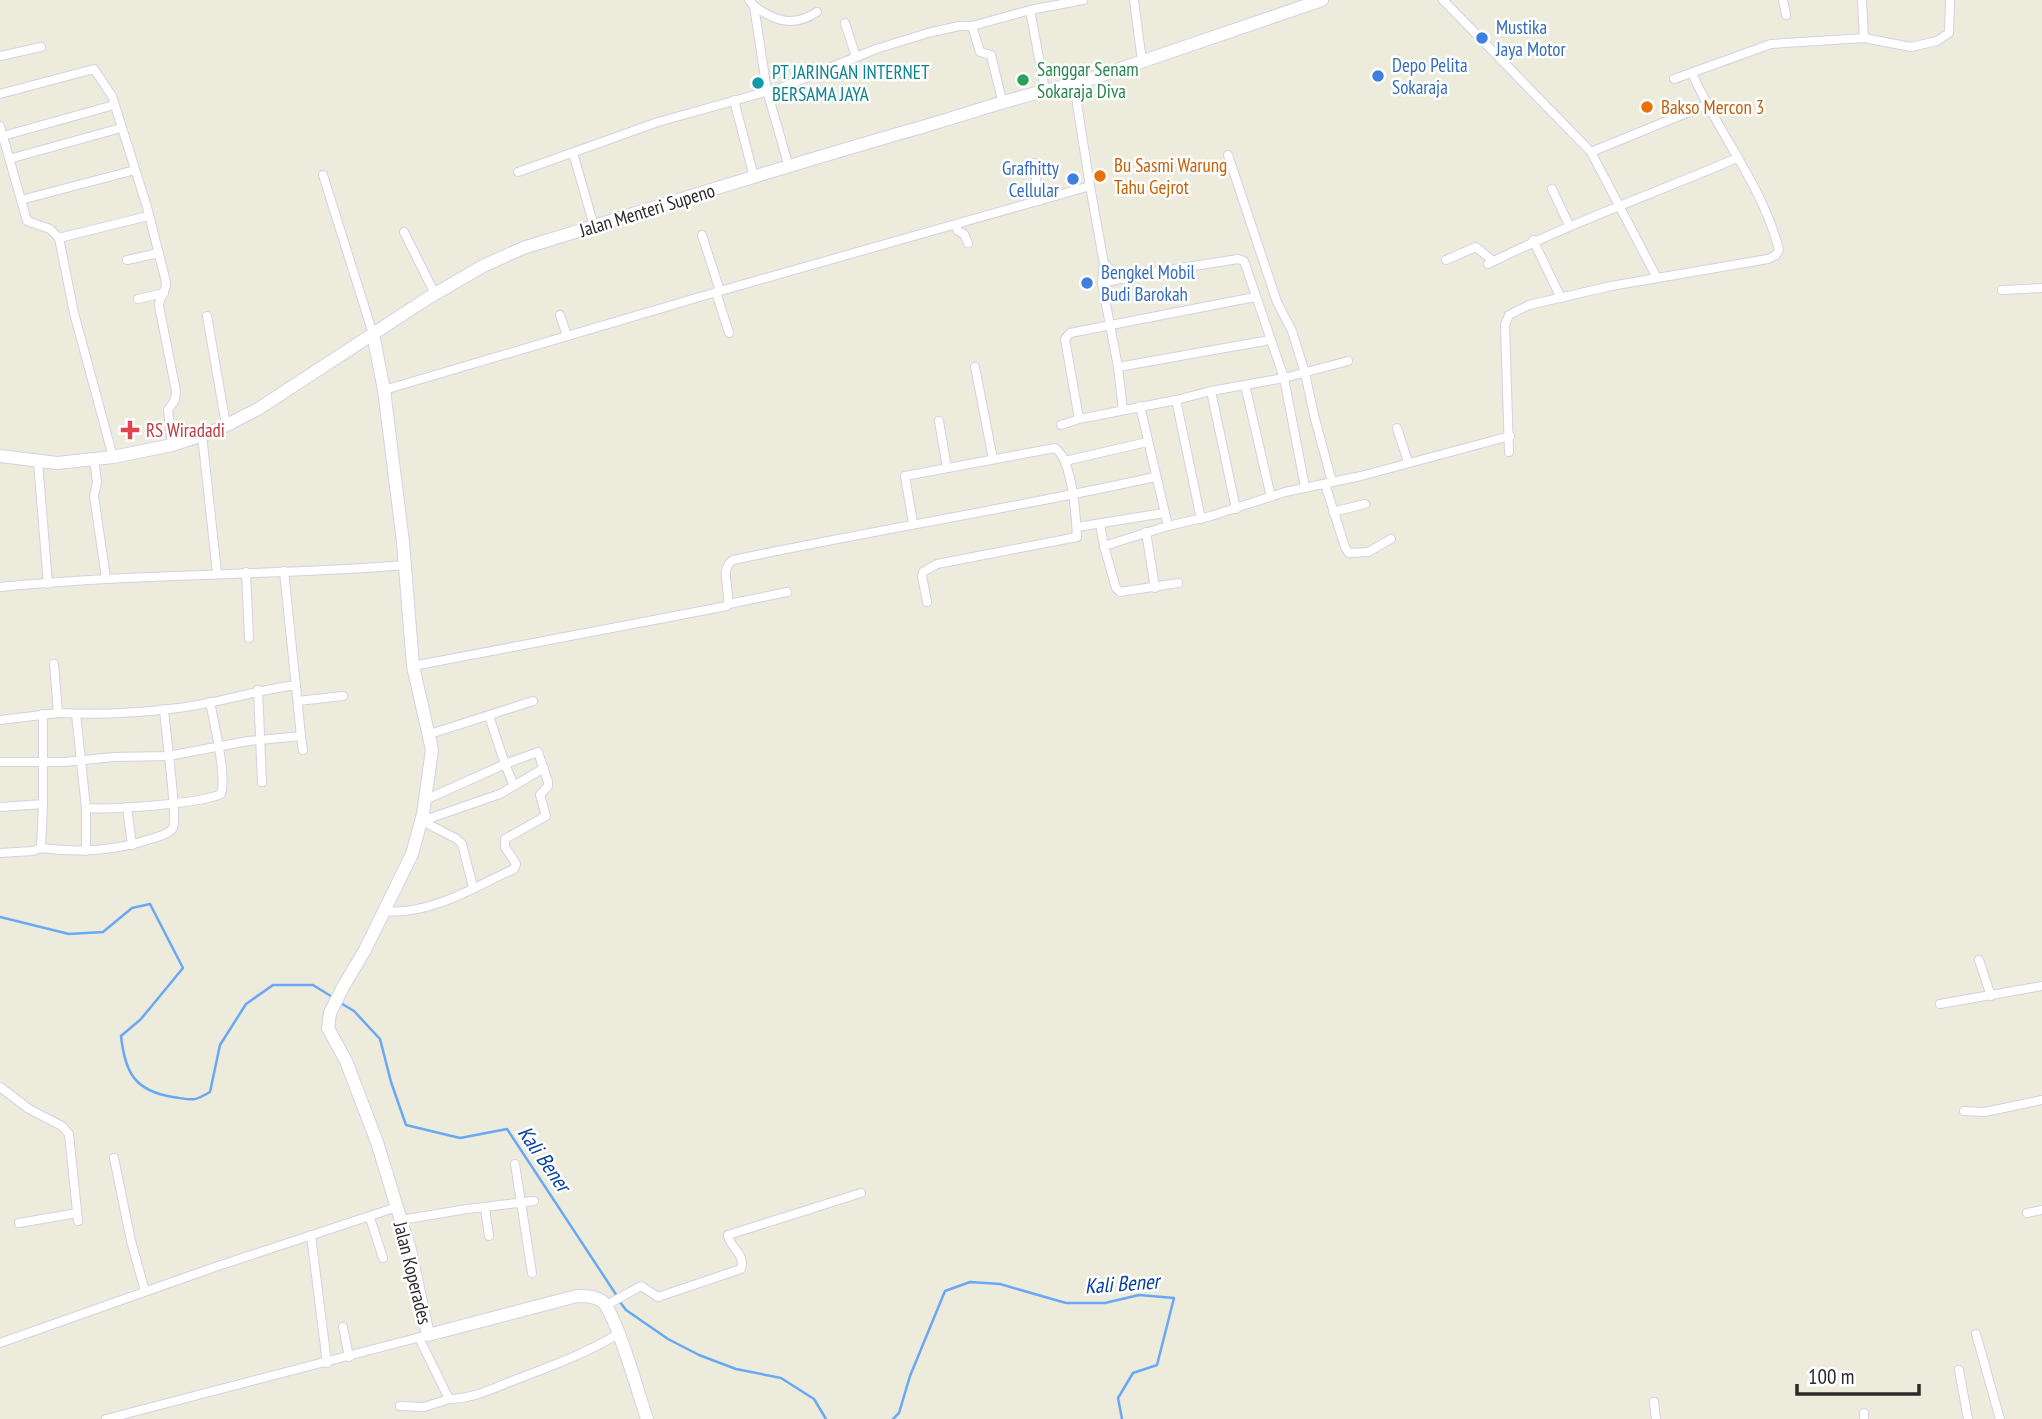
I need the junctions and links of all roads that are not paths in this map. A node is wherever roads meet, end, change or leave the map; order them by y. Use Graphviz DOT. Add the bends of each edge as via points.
graph roads {
  1 [pos="1083,0"];
  2 [pos="1134,0"];
  3 [pos="1322,0"];
  4 [pos="1443,0"];
  5 [pos="1783,0"];
  6 [pos="1862,0"];
  7 [pos="1950,0"];
  8 [pos="751,3"];
  9 [pos="1030,10"];
  10 [pos="817,12"];
  11 [pos="1786,15"];
  12 [pos="845,23"];
  13 [pos="972,26"];
  14 [pos="1864,38"];
  15 [pos="41,47"];
  16 [pos="0,56"];
  17 [pos="856,57"];
  18 [pos="1142,61"];
  19 [pos="1692,73"];
  20 [pos="1674,79"];
  21 [pos="1076,84"];
  22 [pos="1045,90"];
  23 [pos="767,91"];
  24 [pos="0,94"];
  25 [pos="734,100"];
  26 [pos="1003,104"];
  27 [pos="114,105"];
  28 [pos="1706,105"];
  29 [pos="0,127"];
  30 [pos="121,128"];
  31 [pos="3,136"];
  32 [pos="1591,152"];
  33 [pos="573,153"];
  34 [pos="1228,155"];
  35 [pos="1737,158"];
  36 [pos="9,159"];
  37 [pos="1034,163"];
  38 [pos="789,167"];
  39 [pos="135,170"];
  40 [pos="518,172"];
  41 [pos="323,175"];
  42 [pos="754,177"];
  43 [pos="1090,186"];
  44 [pos="1552,189"];
  45 [pos="21,200"];
  46 [pos="1039,201"];
  47 [pos="1619,204"];
  48 [pos="148,216"];
  49 [pos="956,225"];
  50 [pos="1569,225"];
  51 [pos="594,226"];
  52 [pos="404,232"];
  53 [pos="702,235"];
  54 [pos="59,238"];
  55 [pos="1533,240"];
  56 [pos="968,243"];
  57 [pos="159,253"];
  58 [pos="127,260"];
  59 [pos="1446,260"];
  60 [pos="1104,264"];
  61 [pos="1657,278"];
  62 [pos="1123,279"];
  63 [pos="1102,283"];
  64 [pos="2042,288"];
  65 [pos="2002,290"];
  66 [pos="718,291"];
  67 [pos="164,293"];
  68 [pos="435,294"];
  69 [pos="1255,297"];
  70 [pos="1562,298"];
  71 [pos="138,299"];
  72 [pos="560,315"];
  73 [pos="207,316"];
  74 [pos="1110,325"];
  75 [pos="729,333"];
  76 [pos="373,334"];
  77 [pos="567,336"];
  78 [pos="1270,340"];
  79 [pos="1348,361"];
  80 [pos="975,367"];
  81 [pos="1118,367"];
  82 [pos="1305,373"];
  83 [pos="1284,378"];
  84 [pos="1245,385"];
  85 [pos="384,390"];
  86 [pos="1211,391"];
  87 [pos="1176,400"];
  88 [pos="1140,407"];
  89 [pos="1122,410"];
  90 [pos="1079,419"];
  91 [pos="939,421"];
  92 [pos="226,425"];
  93 [pos="1061,425"];
  94 [pos="1397,428"];
  95 [pos="202,435"];
  96 [pos="1510,436"];
  97 [pos="1147,442"];
  98 [pos="172,444"];
  99 [pos="1509,452"];
  100 [pos="0,456"];
  101 [pos="113,457"];
  102 [pos="94,459"];
  103 [pos="993,459"];
  104 [pos="1065,461"];
  105 [pos="38,462"];
  106 [pos="1408,462"];
  107 [pos="947,468"];
  108 [pos="1155,477"];
  109 [pos="1329,483"];
  110 [pos="1305,487"];
  111 [pos="1072,495"];
  112 [pos="1271,497"];
  113 [pos="1365,504"];
  114 [pos="1236,509"];
  115 [pos="1334,512"];
  116 [pos="1164,513"];
  117 [pos="1201,519"];
  118 [pos="913,523"];
  119 [pos="1100,524"];
  120 [pos="1168,526"];
  121 [pos="1077,527"];
  122 [pos="1146,533"];
  123 [pos="1391,539"];
  124 [pos="1104,546"];
  125 [pos="406,565"];
  126 [pos="284,571"];
  127 [pos="246,572"];
  128 [pos="217,573"];
  129 [pos="106,578"];
  130 [pos="1178,583"];
  131 [pos="48,584"];
  132 [pos="0,587"];
  133 [pos="1155,588"];
  134 [pos="787,592"];
  135 [pos="927,602"];
  136 [pos="729,604"];
  137 [pos="249,638"];
  138 [pos="54,664"];
  139 [pos="413,666"];
  140 [pos="296,685"];
  141 [pos="258,690"];
  142 [pos="343,696"];
  143 [pos="298,701"];
  144 [pos="533,701"];
  145 [pos="210,702"];
  146 [pos="164,709"];
  147 [pos="43,713"];
  148 [pos="58,713"];
  149 [pos="76,714"];
  150 [pos="489,716"];
  151 [pos="0,720"];
  152 [pos="430,734"];
  153 [pos="301,736"];
  154 [pos="259,740"];
  155 [pos="218,748"];
  156 [pos="303,750"];
  157 [pos="168,756"];
  158 [pos="81,760"];
  159 [pos="0,762"];
  160 [pos="44,763"];
  161 [pos="505,764"];
  162 [pos="544,768"];
  163 [pos="262,782"];
  164 [pos="514,786"];
  165 [pos="425,800"];
  166 [pos="173,802"];
  167 [pos="43,804"];
  168 [pos="0,807"];
  169 [pos="127,807"];
  170 [pos="86,808"];
  171 [pos="422,821"];
  172 [pos="132,845"];
  173 [pos="41,848"];
  174 [pos="86,851"];
  175 [pos="0,853"];
  176 [pos="472,887"];
  177 [pos="384,911"];
  178 [pos="1979,960"];
  179 [pos="2042,986"];
  180 [pos="1990,996"];
  181 [pos="1940,1004"];
  182 [pos="0,1087"];
  183 [pos="2042,1100"];
  184 [pos="1964,1111"];
  185 [pos="114,1158"];
  186 [pos="515,1164"];
  187 [pos="861,1193"];
  188 [pos="534,1201"];
  189 [pos="521,1203"];
  190 [pos="485,1208"];
  191 [pos="2042,1210"];
  192 [pos="2027,1213"];
  193 [pos="399,1214"];
  194 [pos="370,1217"];
  195 [pos="19,1223"];
  196 [pos="312,1235"];
  197 [pos="489,1236"];
  198 [pos="383,1258"];
  199 [pos="532,1273"];
  200 [pos="145,1291"];
  201 [pos="610,1303"];
  202 [pos="343,1327"];
  203 [pos="618,1334"];
  204 [pos="1976,1334"];
  205 [pos="424,1337"];
  206 [pos="0,1343"];
  207 [pos="349,1357"];
  208 [pos="327,1363"];
  209 [pos="1959,1370"];
  210 [pos="449,1399"];
  211 [pos="1654,1402"];
  212 [pos="400,1406"];
  213 [pos="106,1419"];
  214 [pos="647,1419"];
  215 [pos="1656,1419"];
  216 [pos="1968,1419"];
  217 [pos="2000,1419"];
  1 -- 9 [label="street"];
  2 -- 18 [label="street"];
  3 -- 18 [label="main road, Jalan Menteri Supeno"];
  4 -- 32 [label="street"];
  5 -- 11 [label="street"];
  6 -- 14 [label="street"];
  7 -- 14 [label="street" via="1949,33 1943,39 1911,47"];
  8 -- 10 [label="street" via="787,23"];
  8 -- 23 [label="street"];
  9 -- 13 [label="street"];
  9 -- 22 [label="street"];
  12 -- 17 [label="street"];
  13 -- 17 [label="street" via="928,33"];
  13 -- 26 [label="street" via="980,52 991,55"];
  14 -- 19 [label="street" via="1771,44"];
  15 -- 16 [label="street"];
  17 -- 23 [label="street"];
  18 -- 21 [label="main road, Jalan Menteri Supeno"];
  19 -- 20 [label="street"];
  19 -- 28 [label="street"];
  21 -- 22 [label="main road, Jalan Menteri Supeno"];
  21 -- 43 [label="street"];
  22 -- 26 [label="main road, Jalan Menteri Supeno"];
  23 -- 25 [label="street"];
  23 -- 38 [label="street"];
  24 -- 27 [label="street" via="94,69"];
  25 -- 33 [label="street"];
  25 -- 42 [label="street"];
  26 -- 38 [label="main road, Jalan Menteri Supeno"];
  27 -- 30 [label="street"];
  27 -- 31 [label="street"];
  28 -- 32 [label="street"];
  28 -- 35 [label="street"];
  29 -- 31 [label="street"];
  30 -- 36 [label="street"];
  30 -- 39 [label="street"];
  31 -- 36 [label="street"];
  32 -- 47 [label="street"];
  33 -- 40 [label="street"];
  33 -- 51 [label="street"];
  34 -- 82 [label="street"];
  35 -- 47 [label="street"];
  35 -- 61 [label="street" via="1771,223 1779,250 1776,256"];
  36 -- 45 [label="street"];
  37 -- 46 [label="street"];
  38 -- 42 [label="main road, Jalan Menteri Supeno"];
  39 -- 45 [label="street"];
  39 -- 48 [label="street"];
  41 -- 76 [label="street"];
  42 -- 51 [label="main road, Jalan Menteri Supeno"];
  43 -- 46 [label="street"];
  43 -- 60 [label="street"];
  44 -- 50 [label="street"];
  45 -- 54 [label="street" via="27,221 50,229"];
  46 -- 49 [label="street"];
  47 -- 50 [label="street"];
  47 -- 61 [label="street"];
  48 -- 54 [label="street"];
  48 -- 57 [label="street"];
  49 -- 56 [label="street"];
  49 -- 66 [label="street"];
  50 -- 55 [label="street"];
  51 -- 68 [label="main road, Jalan Menteri Supeno" via="523,248"];
  52 -- 68 [label="street"];
  53 -- 66 [label="street"];
  54 -- 101 [label="street"];
  55 -- 59 [label="street" via="1491,263 1476,247"];
  55 -- 70 [label="street"];
  57 -- 58 [label="street"];
  57 -- 67 [label="street"];
  60 -- 62 [label="street"];
  60 -- 63 [label="street"];
  61 -- 70 [label="street"];
  62 -- 63 [label="street"];
  62 -- 69 [label="street" via="1238,259 1246,265"];
  63 -- 74 [label="street"];
  64 -- 65 [label="street"];
  66 -- 75 [label="street"];
  66 -- 77 [label="street"];
  67 -- 71 [label="street"];
  67 -- 98 [label="street" via="159,306 177,391 168,410"];
  68 -- 76 [label="main road, Jalan Menteri Supeno"];
  69 -- 74 [label="street"];
  69 -- 78 [label="street"];
  70 -- 96 [label="street" via="1529,305 1507,318"];
  72 -- 77 [label="street"];
  73 -- 92 [label="street"];
  74 -- 81 [label="street"];
  74 -- 90 [label="street" via="1066,337"];
  76 -- 85 [label="main road, Jalan Koperades"];
  76 -- 92 [label="main road, Jalan Menteri Supeno" via="258,410"];
  77 -- 85 [label="street"];
  78 -- 81 [label="street"];
  78 -- 83 [label="street"];
  79 -- 82 [label="street"];
  80 -- 103 [label="street"];
  81 -- 89 [label="street"];
  82 -- 83 [label="street"];
  82 -- 109 [label="street"];
  83 -- 84 [label="street"];
  83 -- 110 [label="street"];
  84 -- 86 [label="street"];
  84 -- 112 [label="street"];
  85 -- 125 [label="main road, Jalan Koperades"];
  86 -- 87 [label="street"];
  86 -- 114 [label="street"];
  87 -- 88 [label="street"];
  87 -- 117 [label="street"];
  88 -- 89 [label="street"];
  88 -- 97 [label="street"];
  89 -- 90 [label="street"];
  90 -- 93 [label="street"];
  91 -- 107 [label="street"];
  92 -- 95 [label="main road, Jalan Menteri Supeno"];
  94 -- 106 [label="street"];
  95 -- 98 [label="main road, Jalan Menteri Supeno"];
  95 -- 128 [label="street"];
  96 -- 99 [label="street"];
  96 -- 106 [label="street"];
  97 -- 104 [label="street"];
  97 -- 108 [label="street"];
  98 -- 101 [label="main road, Jalan Menteri Supeno"];
  100 -- 105 [label="main road, Jalan Menteri Supeno"];
  101 -- 102 [label="main road, Jalan Menteri Supeno"];
  102 -- 105 [label="main road, Jalan Menteri Supeno"];
  102 -- 129 [label="street" via="95,505"];
  103 -- 104 [label="street" via="1055,448"];
  103 -- 107 [label="street"];
  104 -- 111 [label="street"];
  105 -- 131 [label="street"];
  106 -- 109 [label="street"];
  107 -- 118 [label="street" via="905,476"];
  108 -- 111 [label="street"];
  108 -- 116 [label="street"];
  109 -- 110 [label="street"];
  109 -- 115 [label="street"];
  110 -- 112 [label="street"];
  111 -- 118 [label="street"];
  111 -- 121 [label="street"];
  112 -- 114 [label="street"];
  113 -- 115 [label="street"];
  114 -- 117 [label="street"];
  115 -- 123 [label="street" via="1349,553 1368,552"];
  116 -- 119 [label="street"];
  116 -- 120 [label="street"];
  117 -- 120 [label="street"];
  118 -- 136 [label="street" via="730,561 725,572"];
  119 -- 121 [label="street"];
  119 -- 124 [label="street"];
  120 -- 122 [label="street"];
  121 -- 135 [label="street" via="1077,537 928,568 922,576"];
  122 -- 124 [label="street"];
  122 -- 133 [label="street"];
  124 -- 133 [label="street" via="1117,590"];
  125 -- 126 [label="street"];
  125 -- 139 [label="main road, Jalan Koperades"];
  126 -- 127 [label="street"];
  126 -- 140 [label="street"];
  127 -- 128 [label="street"];
  127 -- 137 [label="street"];
  128 -- 129 [label="street"];
  129 -- 131 [label="street"];
  130 -- 133 [label="street"];
  131 -- 132 [label="street"];
  134 -- 136 [label="street"];
  136 -- 139 [label="street"];
  138 -- 148 [label="street"];
  139 -- 152 [label="main road, Jalan Koperades"];
  140 -- 141 [label="street"];
  140 -- 143 [label="street"];
  141 -- 145 [label="street"];
  141 -- 154 [label="street"];
  142 -- 143 [label="street"];
  143 -- 153 [label="street"];
  144 -- 150 [label="street"];
  145 -- 146 [label="street"];
  145 -- 155 [label="street"];
  146 -- 149 [label="street"];
  146 -- 157 [label="street"];
  147 -- 148 [label="street"];
  147 -- 151 [label="street"];
  147 -- 160 [label="street"];
  148 -- 149 [label="street"];
  149 -- 158 [label="street"];
  150 -- 152 [label="street"];
  150 -- 161 [label="street"];
  152 -- 165 [label="main road, Jalan Koperades"];
  153 -- 154 [label="street"];
  153 -- 156 [label="street"];
  154 -- 155 [label="street"];
  154 -- 163 [label="street"];
  155 -- 157 [label="street"];
  155 -- 166 [label="street" via="220,794"];
  157 -- 158 [label="street"];
  157 -- 166 [label="street"];
  158 -- 160 [label="street"];
  158 -- 170 [label="street"];
  159 -- 160 [label="street"];
  160 -- 167 [label="street"];
  161 -- 162 [label="street" via="538,752"];
  161 -- 164 [label="street"];
  161 -- 165 [label="street"];
  162 -- 164 [label="street"];
  162 -- 176 [label="street" via="548,786 540,797 546,816 505,839 516,863 514,869"];
  164 -- 171 [label="street"];
  165 -- 171 [label="main road, Jalan Koperades"];
  166 -- 169 [label="street"];
  166 -- 172 [label="street" via="172,830"];
  167 -- 168 [label="street"];
  167 -- 173 [label="street"];
  169 -- 170 [label="street"];
  169 -- 172 [label="street"];
  170 -- 174 [label="street"];
  171 -- 176 [label="street" via="462,844"];
  171 -- 177 [label="main road, Jalan Koperades" via="412,854"];
  172 -- 174 [label="street"];
  173 -- 174 [label="street"];
  173 -- 175 [label="street"];
  176 -- 177 [label="street" via="423,908"];
  177 -- 193 [label="main road, Jalan Koperades" via="342,987 327,1028 362,1100"];
  178 -- 180 [label="street"];
  179 -- 180 [label="street"];
  180 -- 181 [label="street"];
  182 -- 195 [label="street" via="69,1134 78,1217"];
  183 -- 184 [label="street" via="1985,1112"];
  185 -- 200 [label="street"];
  186 -- 189 [label="street"];
  187 -- 201 [label="street" via="727,1235 739,1253 741,1269 670,1295 658,1297 641,1286"];
  188 -- 189 [label="street"];
  189 -- 190 [label="street"];
  189 -- 199 [label="street"];
  190 -- 193 [label="street"];
  190 -- 197 [label="street"];
  191 -- 192 [label="street"];
  193 -- 194 [label="street"];
  193 -- 205 [label="main road, Jalan Koperades" via="410,1250"];
  194 -- 196 [label="street"];
  194 -- 198 [label="street"];
  196 -- 200 [label="street"];
  196 -- 208 [label="street"];
  200 -- 206 [label="street"];
  201 -- 203 [label="main road"];
  201 -- 205 [label="main road, Jalan Koperades" via="577,1296"];
  202 -- 207 [label="street"];
  203 -- 210 [label="street" via="562,1363 465,1398"];
  203 -- 214 [label="main road"];
  204 -- 217 [label="street"];
  205 -- 207 [label="street"];
  205 -- 210 [label="street"];
  207 -- 208 [label="street"];
  208 -- 213 [label="street"];
  209 -- 216 [label="street"];
  210 -- 212 [label="street" via="424,1407"];
  211 -- 215 [label="street"];
}
